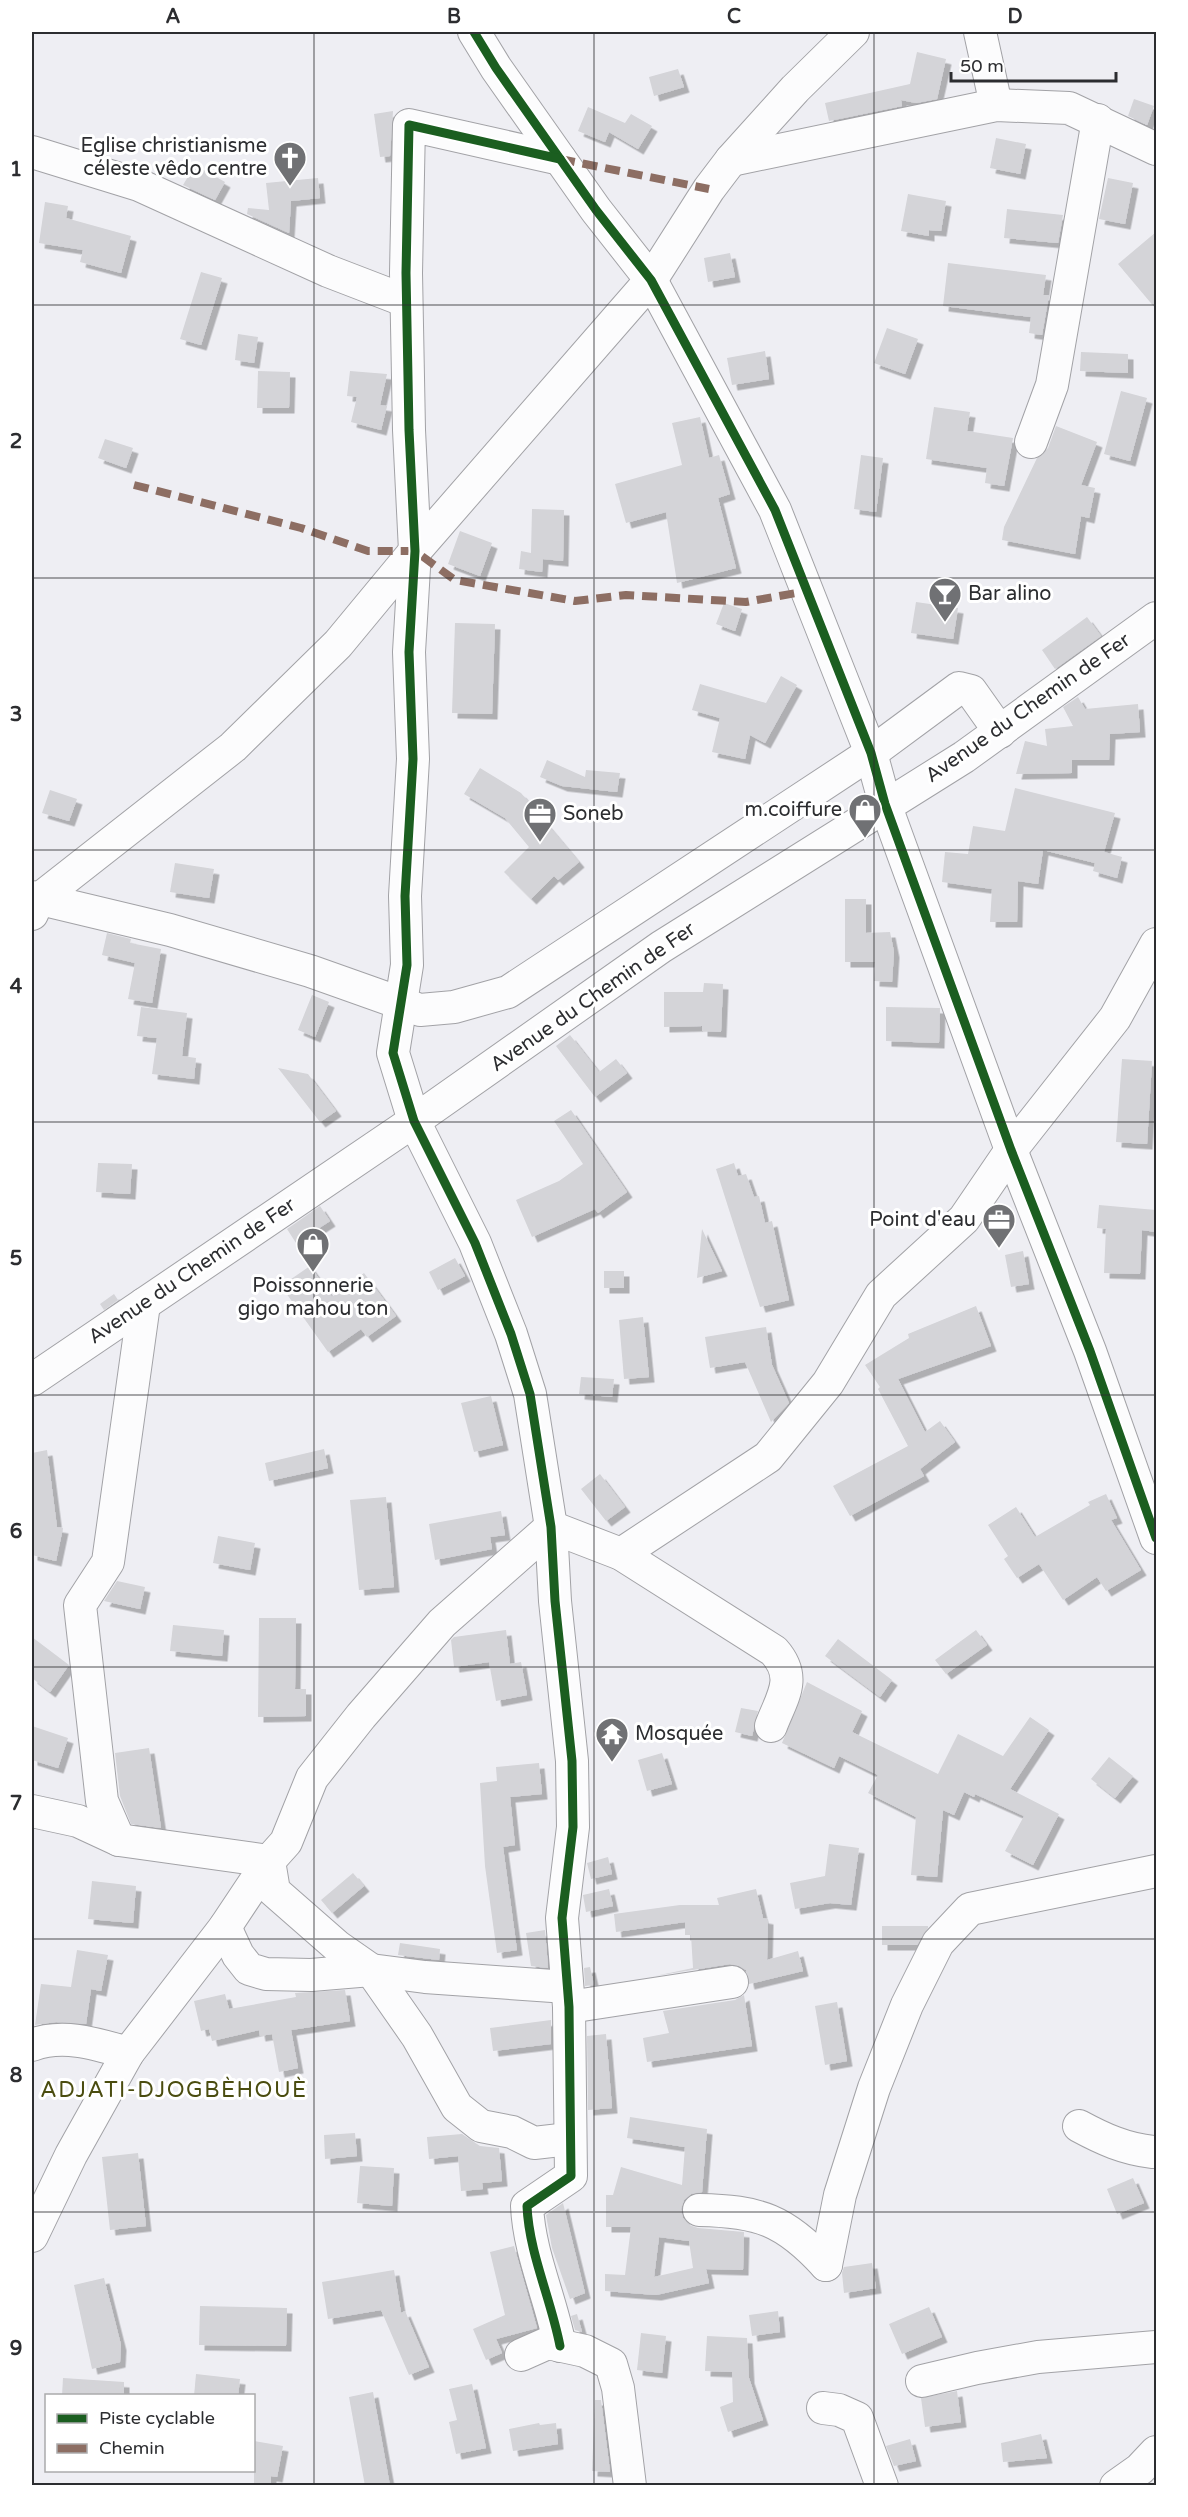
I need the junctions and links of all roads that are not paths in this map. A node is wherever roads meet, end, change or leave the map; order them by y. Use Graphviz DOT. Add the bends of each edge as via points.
graph roads {
  1 [pos="474,32"];
  2 [pos="853,32"];
  3 [pos="980,32"];
  4 [pos="996,105"];
  5 [pos="1098,120"];
  6 [pos="1156,149"];
  7 [pos="32,152"];
  8 [pos="560,159"];
  9 [pos="731,160"];
  10 [pos="651,280"];
  11 [pos="406,301"];
  12 [pos="1031,442"];
  13 [pos="415,551"];
  14 [pos="1156,618"];
  15 [pos="1000,732"];
  16 [pos="871,753"];
  17 [pos="885,804"];
  18 [pos="34,904"];
  19 [pos="1156,944"];
  20 [pos="402,1004"];
  21 [pos="414,1121"];
  22 [pos="1011,1150"];
  23 [pos="144,1304"];
  24 [pos="32,1380"];
  25 [pos="551,1527"];
  26 [pos="1156,1538"];
  27 [pos="621,1554"];
  28 [pos="771,1726"];
  29 [pos="32,1811"];
  30 [pos="119,1840"];
  31 [pos="269,1862"];
  32 [pos="1156,1870"];
  33 [pos="225,1927"];
  34 [pos="371,1970"];
  35 [pos="732,1982"];
  36 [pos="568,1997"];
  37 [pos="32,2045"];
  38 [pos="128,2053"];
  39 [pos="1079,2126"];
  40 [pos="569,2139"];
  41 [pos="1153,2152"];
  42 [pos="699,2210"];
  43 [pos="32,2236"];
  44 [pos="560,2346"];
  45 [pos="1156,2347"];
  46 [pos="521,2355"];
  47 [pos="922,2381"];
  48 [pos="823,2408"];
  49 [pos="1156,2452"];
  50 [pos="630,2486"];
  51 [pos="882,2486"];
  52 [pos="1116,2486"];
  1 -- 8 [label="street"];
  2 -- 9 [label="street"];
  3 -- 4 [label="street"];
  4 -- 5 [label="street" via="1070,108"];
  4 -- 9 [label="street"];
  5 -- 6 [label="street"];
  5 -- 12 [label="street" via="1052,385"];
  7 -- 11 [label="street" via="140,186 328,271"];
  8 -- 10 [label="street"];
  8 -- 11 [label="street" via="409,125"];
  9 -- 10 [label="street"];
  10 -- 13 [label="street"];
  10 -- 16 [label="street" via="776,510"];
  11 -- 13 [label="street"];
  13 -- 18 [label="street" via="338,644 233,747"];
  13 -- 20 [label="street" via="409,652 413,759 405,896 407,965"];
  14 -- 15 [label="street, Avenue du Chemin de Fer"];
  15 -- 16 [label="street" via="971,691 959,688"];
  15 -- 17 [label="street, Avenue du Chemin de Fer"];
  16 -- 17 [label="street"];
  16 -- 20 [label="street" via="508,992 454,1007 420,1010"];
  17 -- 21 [label="street, Avenue du Chemin de Fer" via="661,947"];
  17 -- 22 [label="street"];
  18 -- 20 [label="street" via="170,930 310,971"];
  19 -- 22 [label="street" via="1115,1018"];
  20 -- 21 [label="street" via="393,1053"];
  21 -- 23 [label="street, Avenue du Chemin de Fer"];
  21 -- 25 [label="street" via="475,1243 511,1334 530,1394"];
  22 -- 26 [label="street" via="1090,1351"];
  22 -- 27 [label="street" via="964,1219 881,1295 828,1383 768,1457"];
  23 -- 24 [label="street, Avenue du Chemin de Fer"];
  23 -- 30 [label="street" via="108,1563 80,1605 102,1801"];
  25 -- 27 [label="street"];
  25 -- 31 [label="street" via="442,1623 361,1716 312,1778 286,1842"];
  25 -- 36 [label="street" via="572,1761 573,1827 562,1918"];
  27 -- 28 [label="street" via="774,1651 785,1664 789,1678"];
  29 -- 30 [label="street" via="78,1821"];
  30 -- 31 [label="street"];
  31 -- 33 [label="street"];
  31 -- 34 [label="street" via="274,1892"];
  32 -- 42 [label="street" via="970,1909 938,1943 907,2005 871,2097 840,2195 826,2265 812,2248 780,2224 753,2214"];
  33 -- 34 [label="street" via="249,1969 266,1974 311,1975"];
  33 -- 38 [label="street"];
  34 -- 36 [label="street"];
  34 -- 40 [label="street" via="417,2036 457,2106 481,2126 512,2132 534,2144"];
  35 -- 36 [label="street"];
  36 -- 40 [label="street"];
  37 -- 38 [label="street" via="41,2041 85,2040"];
  38 -- 43 [label="street" via="71,2155"];
  39 -- 41 [label="street" via="1132,2150"];
  40 -- 44 [label="street" via="571,2176 527,2206 528,2230"];
  44 -- 46 [label="street" via="548,2343"];
  44 -- 50 [label="street" via="585,2351 611,2364 618,2388"];
  45 -- 47 [label="street" via="1038,2358"];
  48 -- 51 [label="street" via="857,2418"];
  49 -- 52 [label="street"];
}
